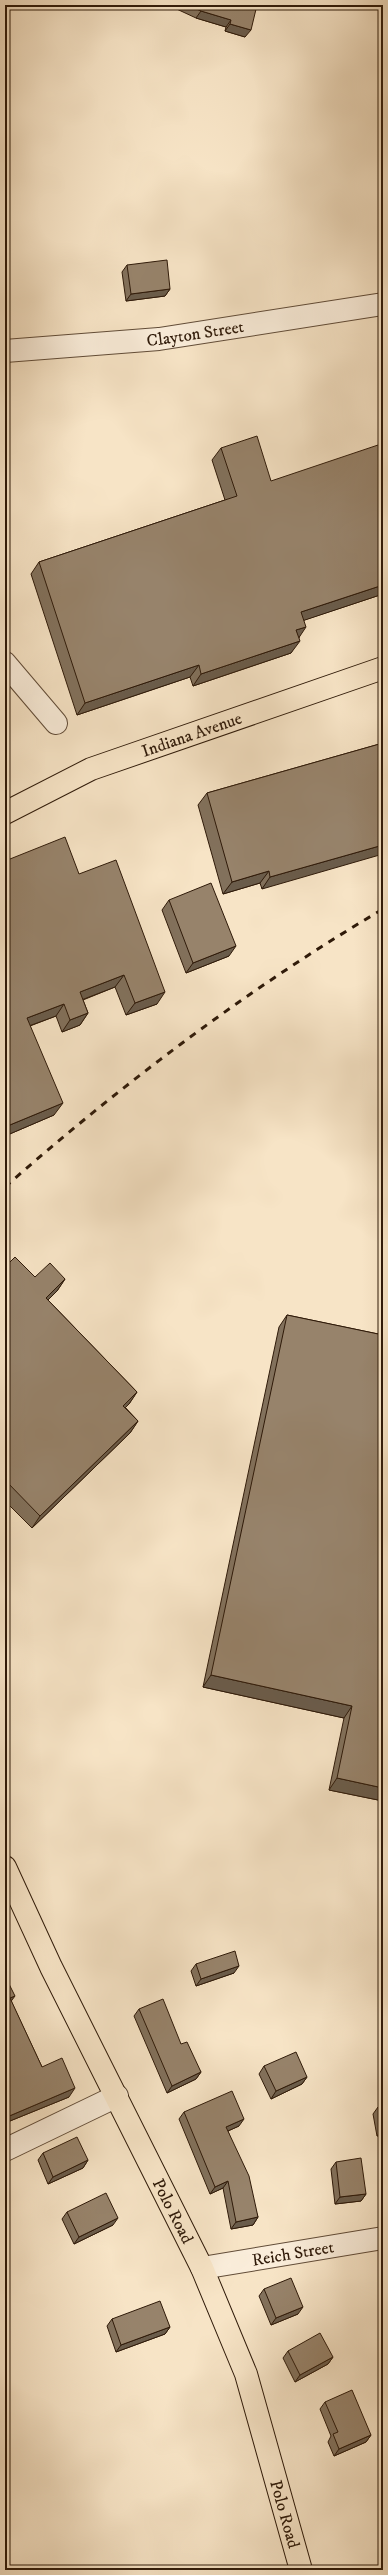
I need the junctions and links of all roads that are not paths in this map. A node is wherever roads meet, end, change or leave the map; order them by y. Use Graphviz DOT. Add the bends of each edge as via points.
graph roads {
  1 [pos="383,304"];
  2 [pos="5,351"];
  3 [pos="5,663"];
  4 [pos="383,668"];
  5 [pos="56,723"];
  6 [pos="5,813"];
  7 [pos="5,1868"];
  8 [pos="117,2096"];
  9 [pos="5,2150"];
  10 [pos="383,2238"];
  11 [pos="202,2268"];
  12 [pos="301,2570"];
  1 -- 2 [label="street, Clayton Street" via="159,339"];
  3 -- 5 [label="street"];
  4 -- 6 [label="main road, Indiana Avenue" via="91,769"];
  7 -- 8 [label="main road, Polo Road" via="51,1967"];
  8 -- 9 [label="street"];
  8 -- 11 [label="main road, Polo Road"];
  10 -- 11 [label="street, Reich Street"];
  11 -- 12 [label="main road, Polo Road" via="246,2374"];
}
